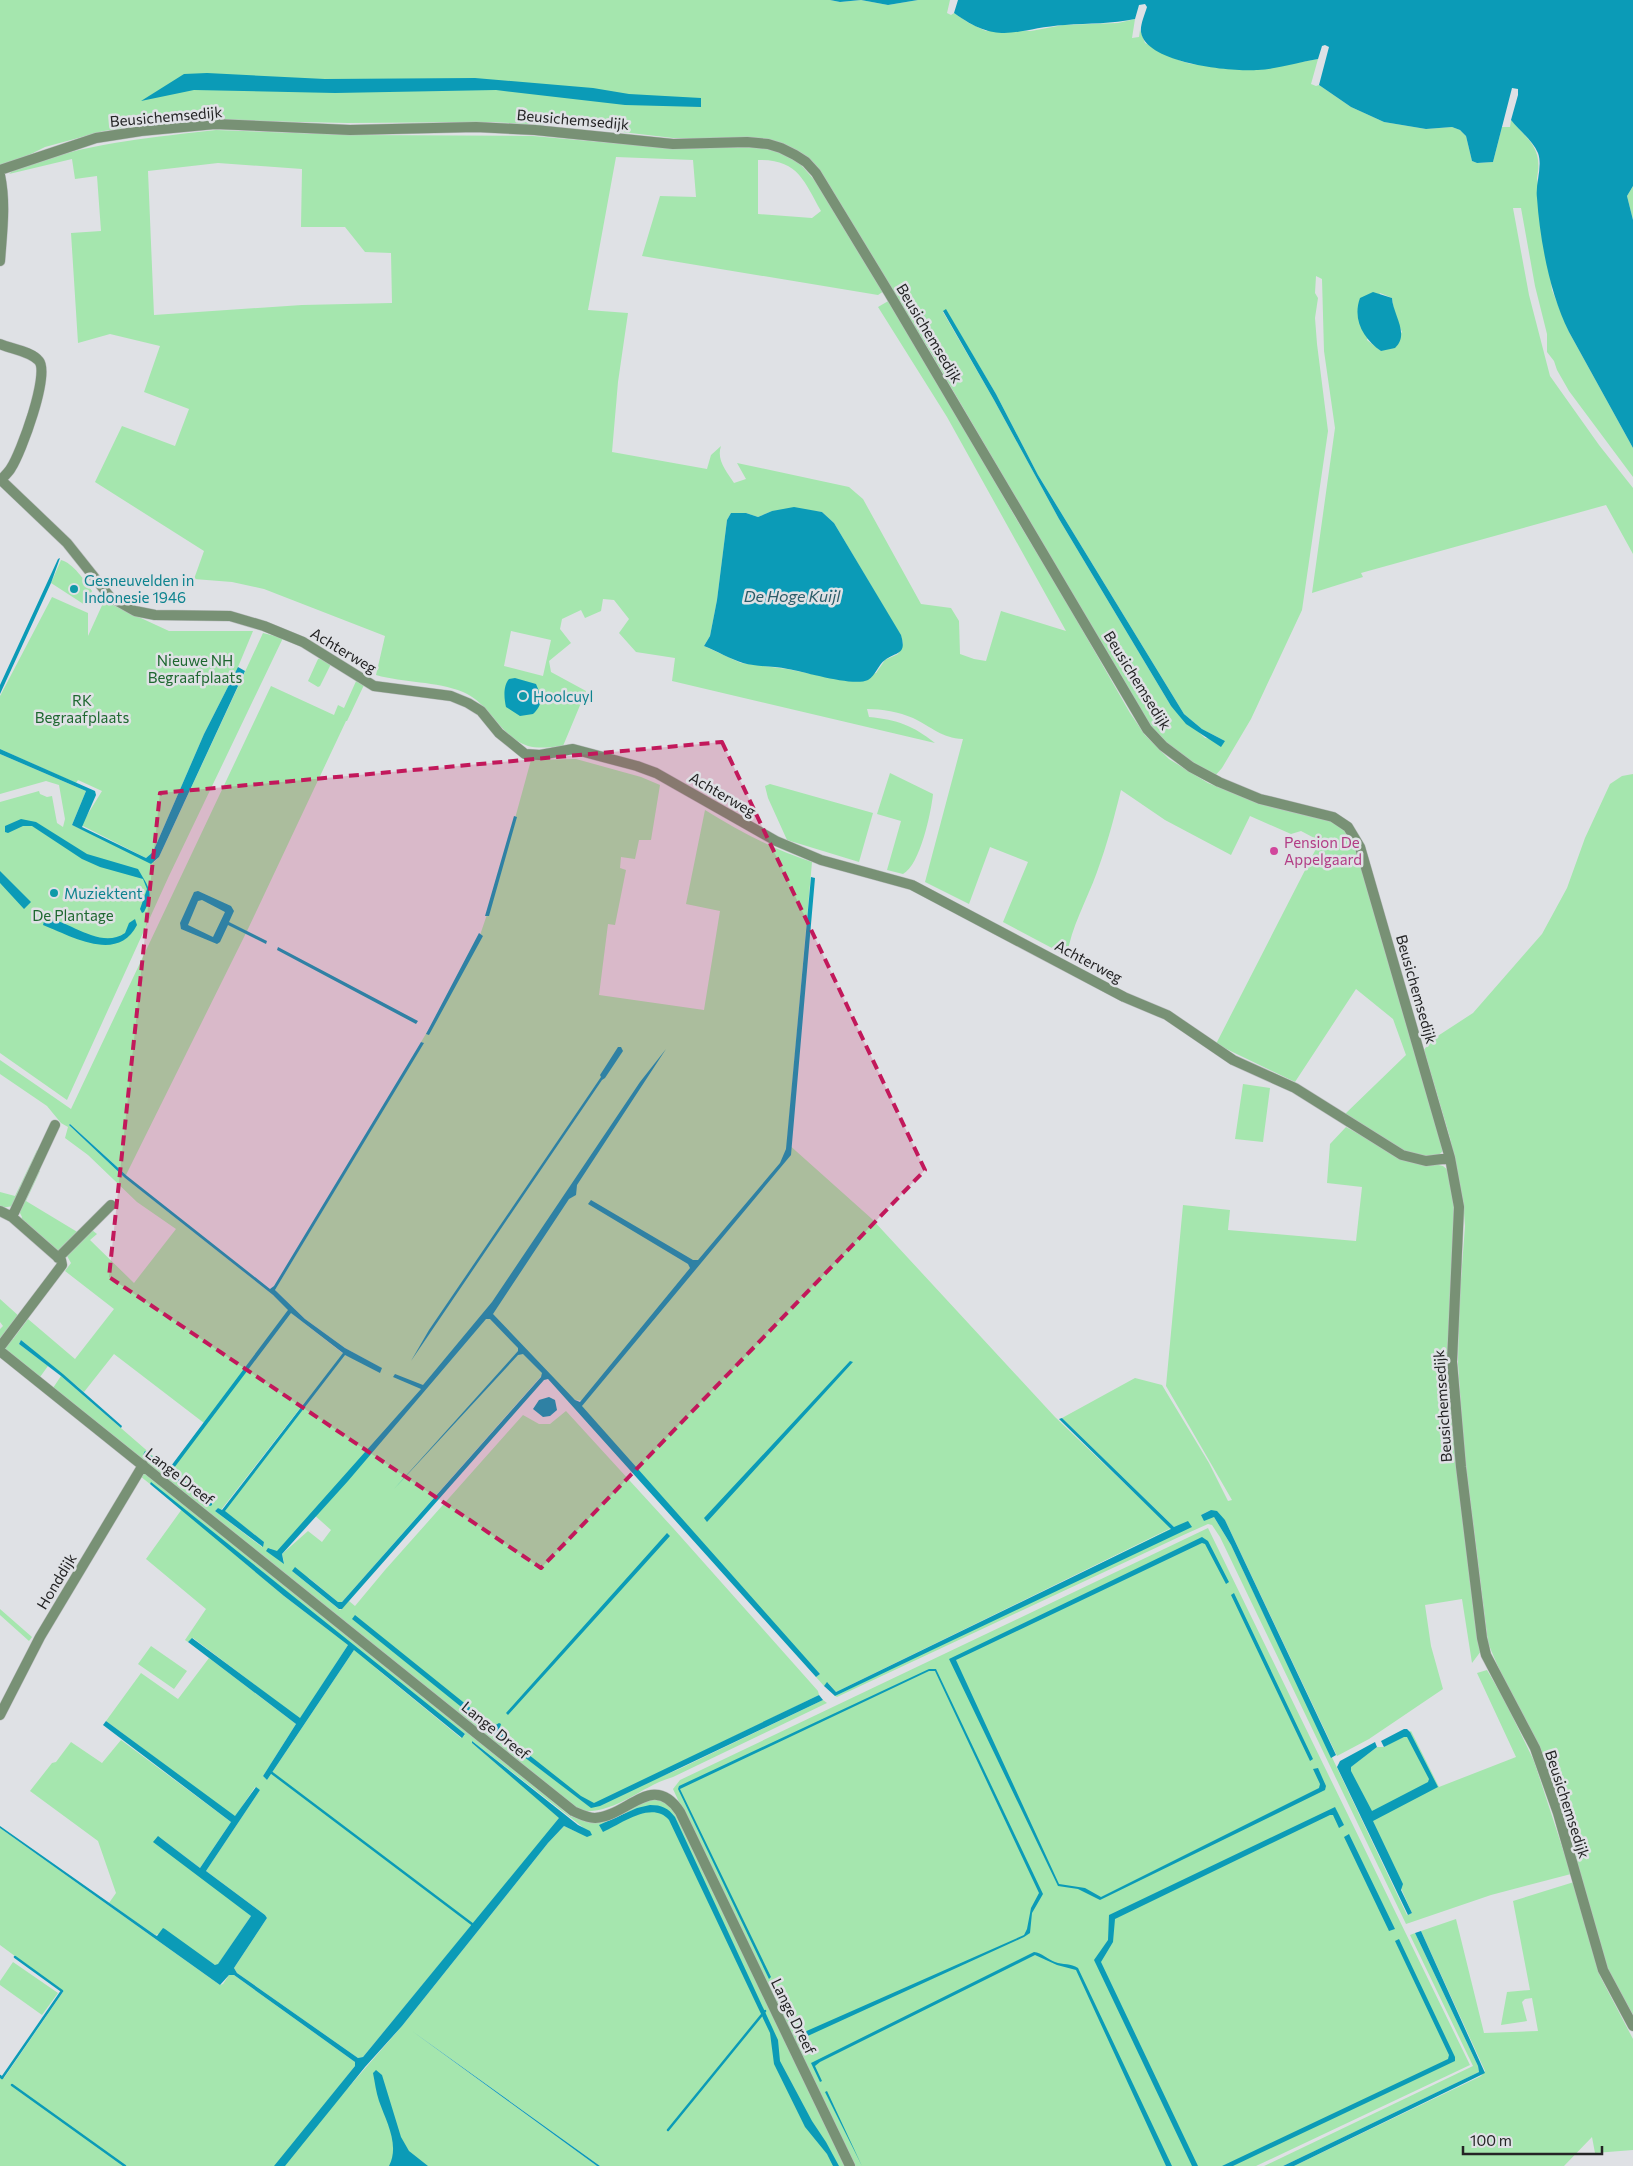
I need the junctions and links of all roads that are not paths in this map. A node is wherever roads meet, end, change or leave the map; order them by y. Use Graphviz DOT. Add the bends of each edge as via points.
graph roads {
  1 [pos="0,170"];
  2 [pos="0,175"];
  3 [pos="0,261"];
  4 [pos="0,344"];
  5 [pos="0,479"];
  6 [pos="56,1125"];
  7 [pos="1450,1158"];
  8 [pos="111,1205"];
  9 [pos="0,1211"];
  10 [pos="12,1217"];
  11 [pos="58,1258"];
  12 [pos="0,1349"];
  13 [pos="143,1466"];
  14 [pos="0,1715"];
  15 [pos="1633,2026"];
  16 [pos="850,2166"];
  1 -- 7 [label="street, Beusichemsedijk" via="96,138 215,124 350,130 476,127 535,130 673,144 768,144 800,158 824,185 1147,729 1184,762 1219,782 1260,799 1333,817 1355,836"];
  2 -- 3 [label="street" via="4,217"];
  4 -- 5 [label="street" via="33,356 44,370 23,442 12,468"];
  5 -- 7 [label="street, Achterweg" via="58,535 100,587 121,604 155,616 230,616 256,623 303,642 374,686 451,696 468,703 481,711 525,754 540,755 572,749 656,773 776,841 821,860 912,885 1124,997 1167,1015 1233,1060 1295,1088 1402,1155 1426,1161"];
  6 -- 10 [label="street"];
  7 -- 15 [label="street, Beusichemsedijk" via="1459,1207 1452,1362 1482,1638 1486,1654 1535,1748 1558,1813 1603,1970"];
  8 -- 11 [label="street"];
  9 -- 10 [label="street"];
  10 -- 11 [label="street"];
  11 -- 12 [label="street" via="62,1262 61,1269"];
  12 -- 13 [label="street, Lange Dreef"];
  13 -- 14 [label="street, Honddijk" via="40,1637"];
  13 -- 16 [label="street, Lange Dreef" via="573,1811 595,1818 649,1795 664,1795 672,1800"];
}
